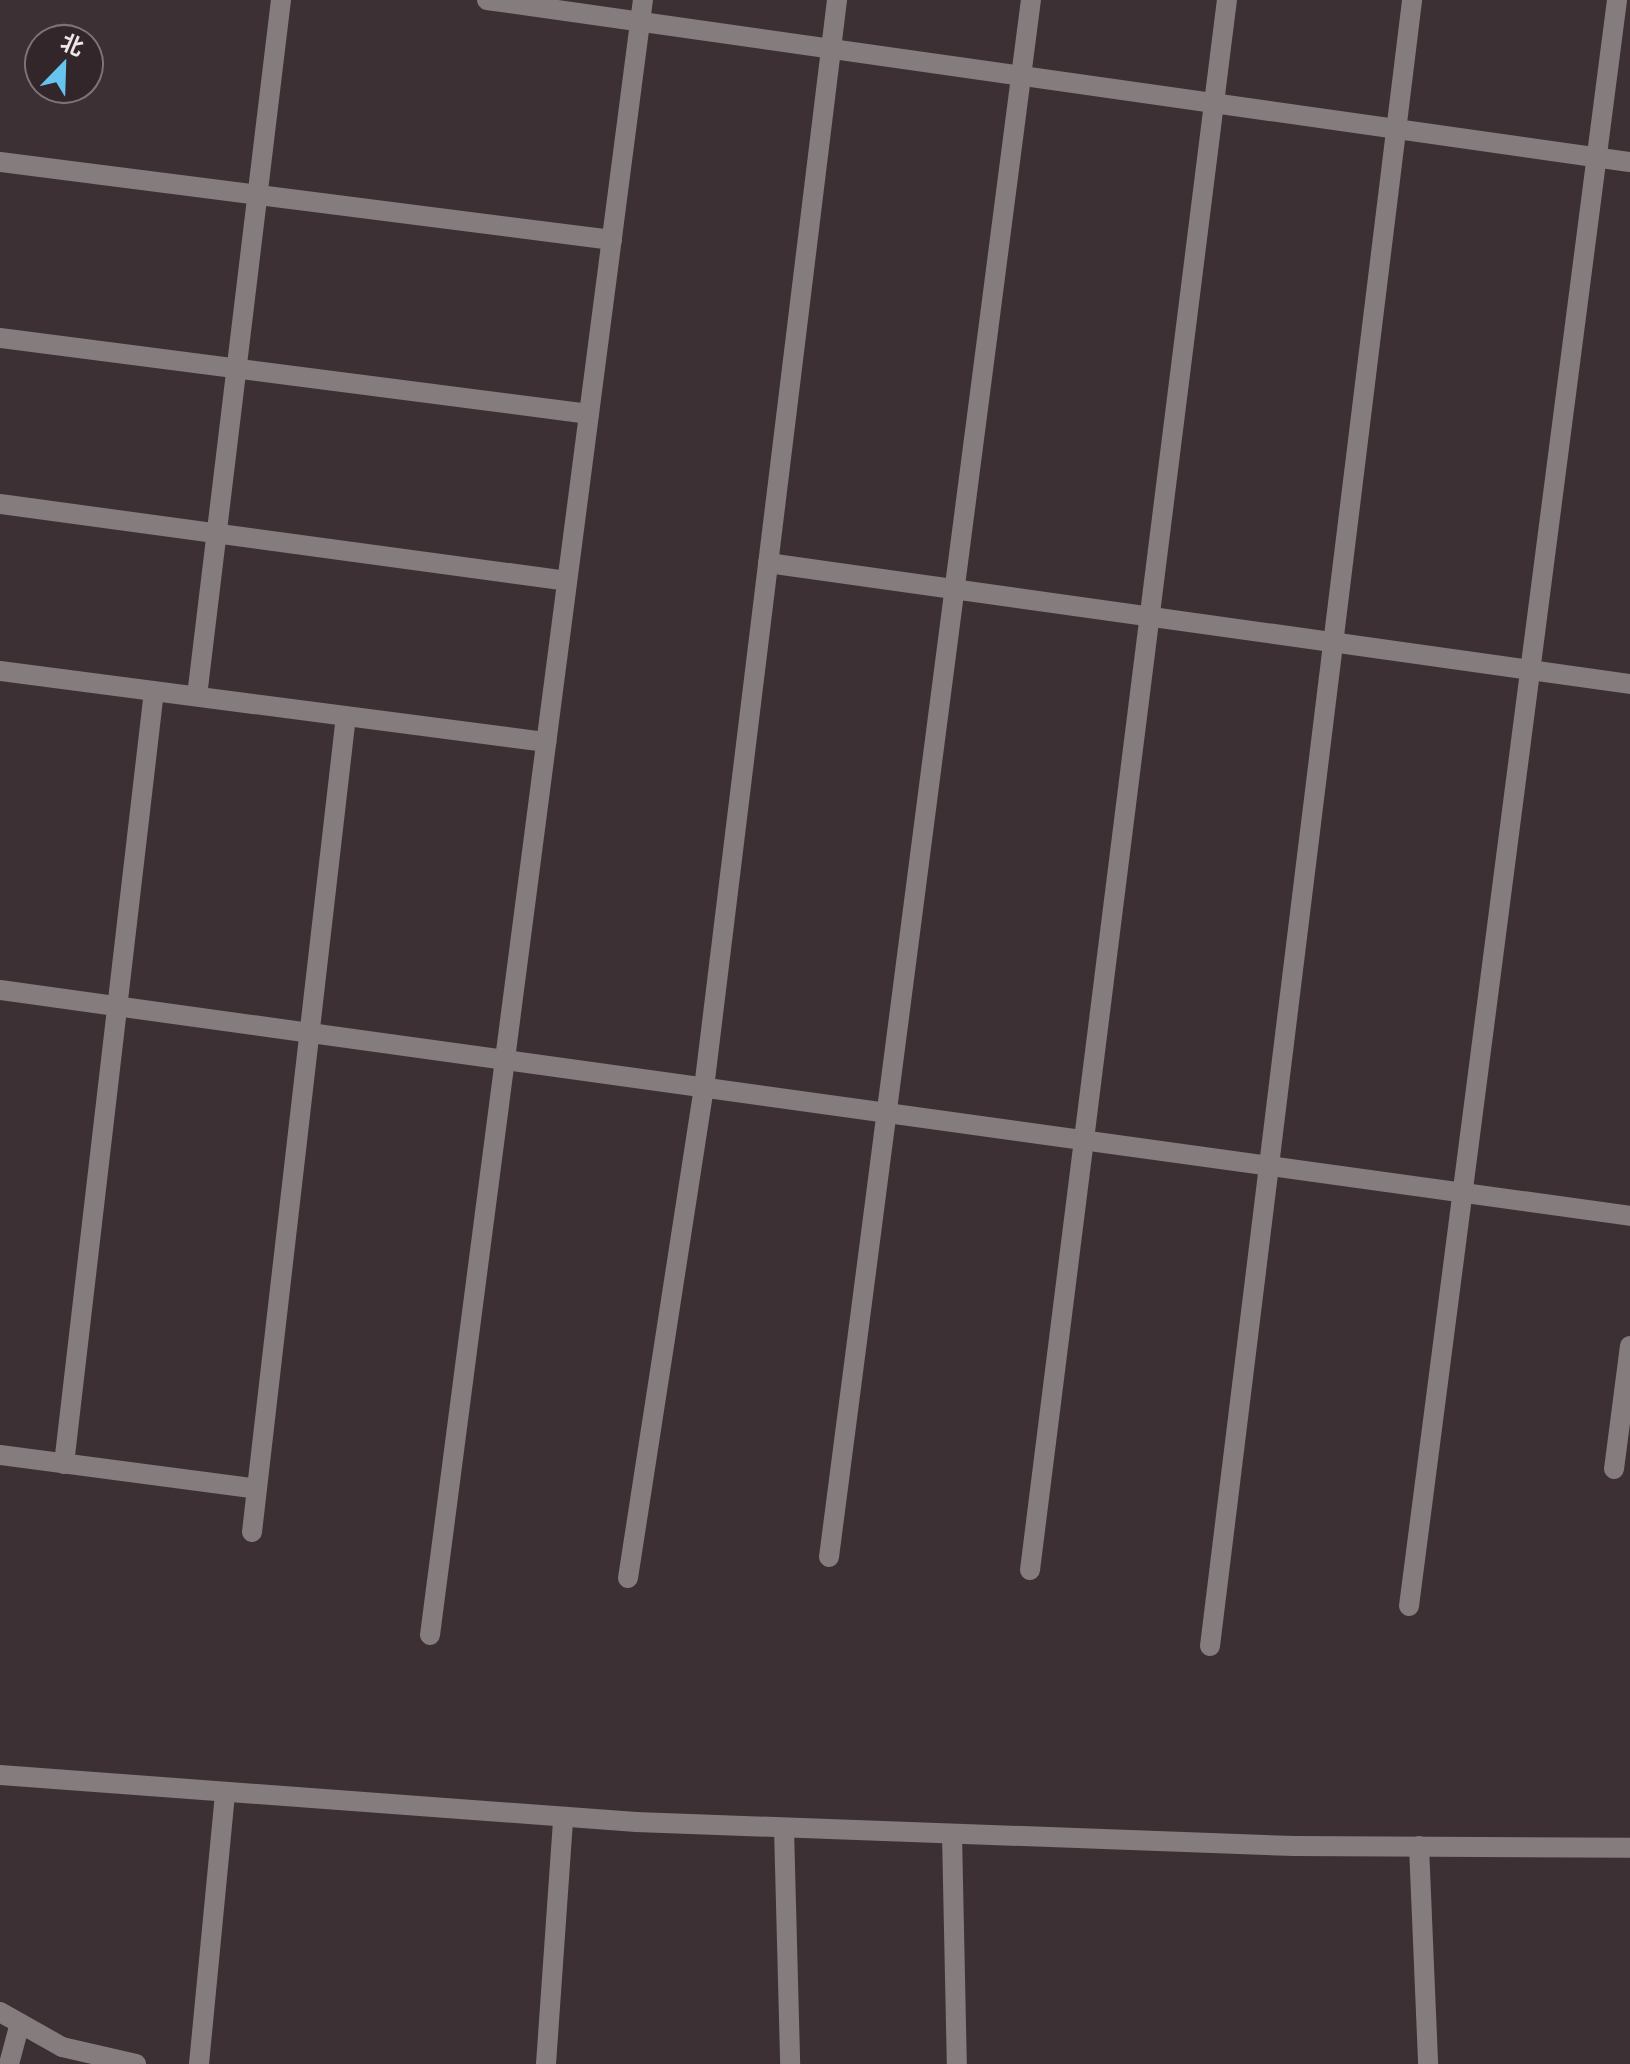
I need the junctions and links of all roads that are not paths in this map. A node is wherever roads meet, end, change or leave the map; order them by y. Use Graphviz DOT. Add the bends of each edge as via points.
graph roads {
  1 [pos="281,0"];
  2 [pos="487,0"];
  3 [pos="643,0"];
  4 [pos="837,0"];
  5 [pos="1031,0"];
  6 [pos="1227,0"];
  7 [pos="1412,0"];
  8 [pos="1617,0"];
  9 [pos="640,22"];
  10 [pos="830,49"];
  11 [pos="1021,76"];
  12 [pos="1213,103"];
  13 [pos="1395,128"];
  14 [pos="1596,157"];
  15 [pos="0,162"];
  16 [pos="1630,162"];
  17 [pos="257,195"];
  18 [pos="612,240"];
  19 [pos="0,338"];
  20 [pos="237,368"];
  21 [pos="589,414"];
  22 [pos="0,504"];
  23 [pos="217,533"];
  24 [pos="768,563"];
  25 [pos="567,581"];
  26 [pos="955,588"];
  27 [pos="1149,615"];
  28 [pos="1331,641"];
  29 [pos="1529,669"];
  30 [pos="0,671"];
  31 [pos="1630,684"];
  32 [pos="154,691"];
  33 [pos="197,696"];
  34 [pos="346,716"];
  35 [pos="546,742"];
  36 [pos="0,990"];
  37 [pos="118,1006"];
  38 [pos="313,1033"];
  39 [pos="505,1060"];
  40 [pos="704,1088"];
  41 [pos="890,1113"];
  42 [pos="1082,1140"];
  43 [pos="1268,1166"];
  44 [pos="1461,1193"];
  45 [pos="1630,1216"];
  46 [pos="1630,1346"];
  47 [pos="0,1455"];
  48 [pos="64,1464"];
  49 [pos="1614,1469"];
  50 [pos="257,1489"];
  51 [pos="252,1532"];
  52 [pos="829,1557"];
  53 [pos="1030,1570"];
  54 [pos="628,1578"];
  55 [pos="1409,1606"];
  56 [pos="430,1635"];
  57 [pos="1210,1646"];
  58 [pos="0,1775"];
  59 [pos="225,1794"];
  60 [pos="563,1818"];
  61 [pos="784,1828"];
  62 [pos="952,1834"];
  63 [pos="1419,1846"];
  64 [pos="1630,1848"];
  65 [pos="0,2012"];
  66 [pos="20,2023"];
  67 [pos="9,2064"];
  68 [pos="136,2064"];
  69 [pos="199,2064"];
  70 [pos="546,2064"];
  71 [pos="790,2064"];
  72 [pos="957,2064"];
  73 [pos="1428,2064"];
  1 -- 17 [label="street"];
  2 -- 9 [label="street"];
  3 -- 9 [label="street"];
  4 -- 10 [label="street"];
  5 -- 11 [label="street"];
  6 -- 12 [label="street"];
  7 -- 13 [label="street"];
  8 -- 14 [label="street"];
  9 -- 10 [label="street"];
  9 -- 18 [label="street"];
  10 -- 11 [label="street"];
  10 -- 24 [label="street"];
  11 -- 12 [label="street"];
  11 -- 26 [label="street"];
  12 -- 13 [label="street"];
  12 -- 27 [label="street"];
  13 -- 14 [label="street"];
  13 -- 28 [label="street"];
  14 -- 16 [label="street"];
  14 -- 29 [label="street"];
  15 -- 17 [label="street"];
  17 -- 18 [label="street"];
  17 -- 20 [label="street"];
  18 -- 21 [label="street"];
  19 -- 20 [label="street"];
  20 -- 21 [label="street"];
  20 -- 23 [label="street"];
  21 -- 25 [label="street"];
  22 -- 23 [label="street"];
  23 -- 25 [label="street"];
  23 -- 33 [label="street"];
  24 -- 26 [label="street"];
  24 -- 40 [label="street"];
  25 -- 35 [label="street"];
  26 -- 27 [label="street"];
  26 -- 41 [label="street"];
  27 -- 28 [label="street"];
  27 -- 42 [label="street"];
  28 -- 29 [label="street"];
  28 -- 43 [label="street"];
  29 -- 31 [label="street"];
  29 -- 44 [label="street"];
  30 -- 32 [label="street"];
  32 -- 33 [label="street"];
  32 -- 37 [label="street"];
  33 -- 34 [label="street"];
  34 -- 35 [label="street"];
  34 -- 38 [label="street"];
  35 -- 39 [label="street"];
  36 -- 37 [label="street"];
  37 -- 38 [label="street"];
  37 -- 48 [label="street"];
  38 -- 39 [label="street"];
  38 -- 50 [label="street"];
  39 -- 40 [label="street"];
  39 -- 56 [label="street"];
  40 -- 41 [label="street"];
  40 -- 54 [label="street"];
  41 -- 42 [label="street"];
  41 -- 52 [label="street"];
  42 -- 43 [label="street"];
  42 -- 53 [label="street"];
  43 -- 44 [label="street"];
  43 -- 57 [label="street"];
  44 -- 45 [label="street"];
  44 -- 55 [label="street"];
  46 -- 49 [label="street"];
  47 -- 48 [label="street"];
  48 -- 50 [label="street"];
  50 -- 51 [label="street"];
  58 -- 59 [label="street"];
  59 -- 60 [label="street"];
  59 -- 69 [label="street"];
  60 -- 61 [label="street"];
  60 -- 70 [label="street"];
  61 -- 62 [label="street"];
  61 -- 71 [label="street"];
  62 -- 63 [label="street"];
  62 -- 72 [label="street"];
  63 -- 64 [label="street"];
  63 -- 73 [label="street"];
  65 -- 66 [label="street"];
  66 -- 67 [label="street"];
  66 -- 68 [label="street" via="62,2047"];
}
